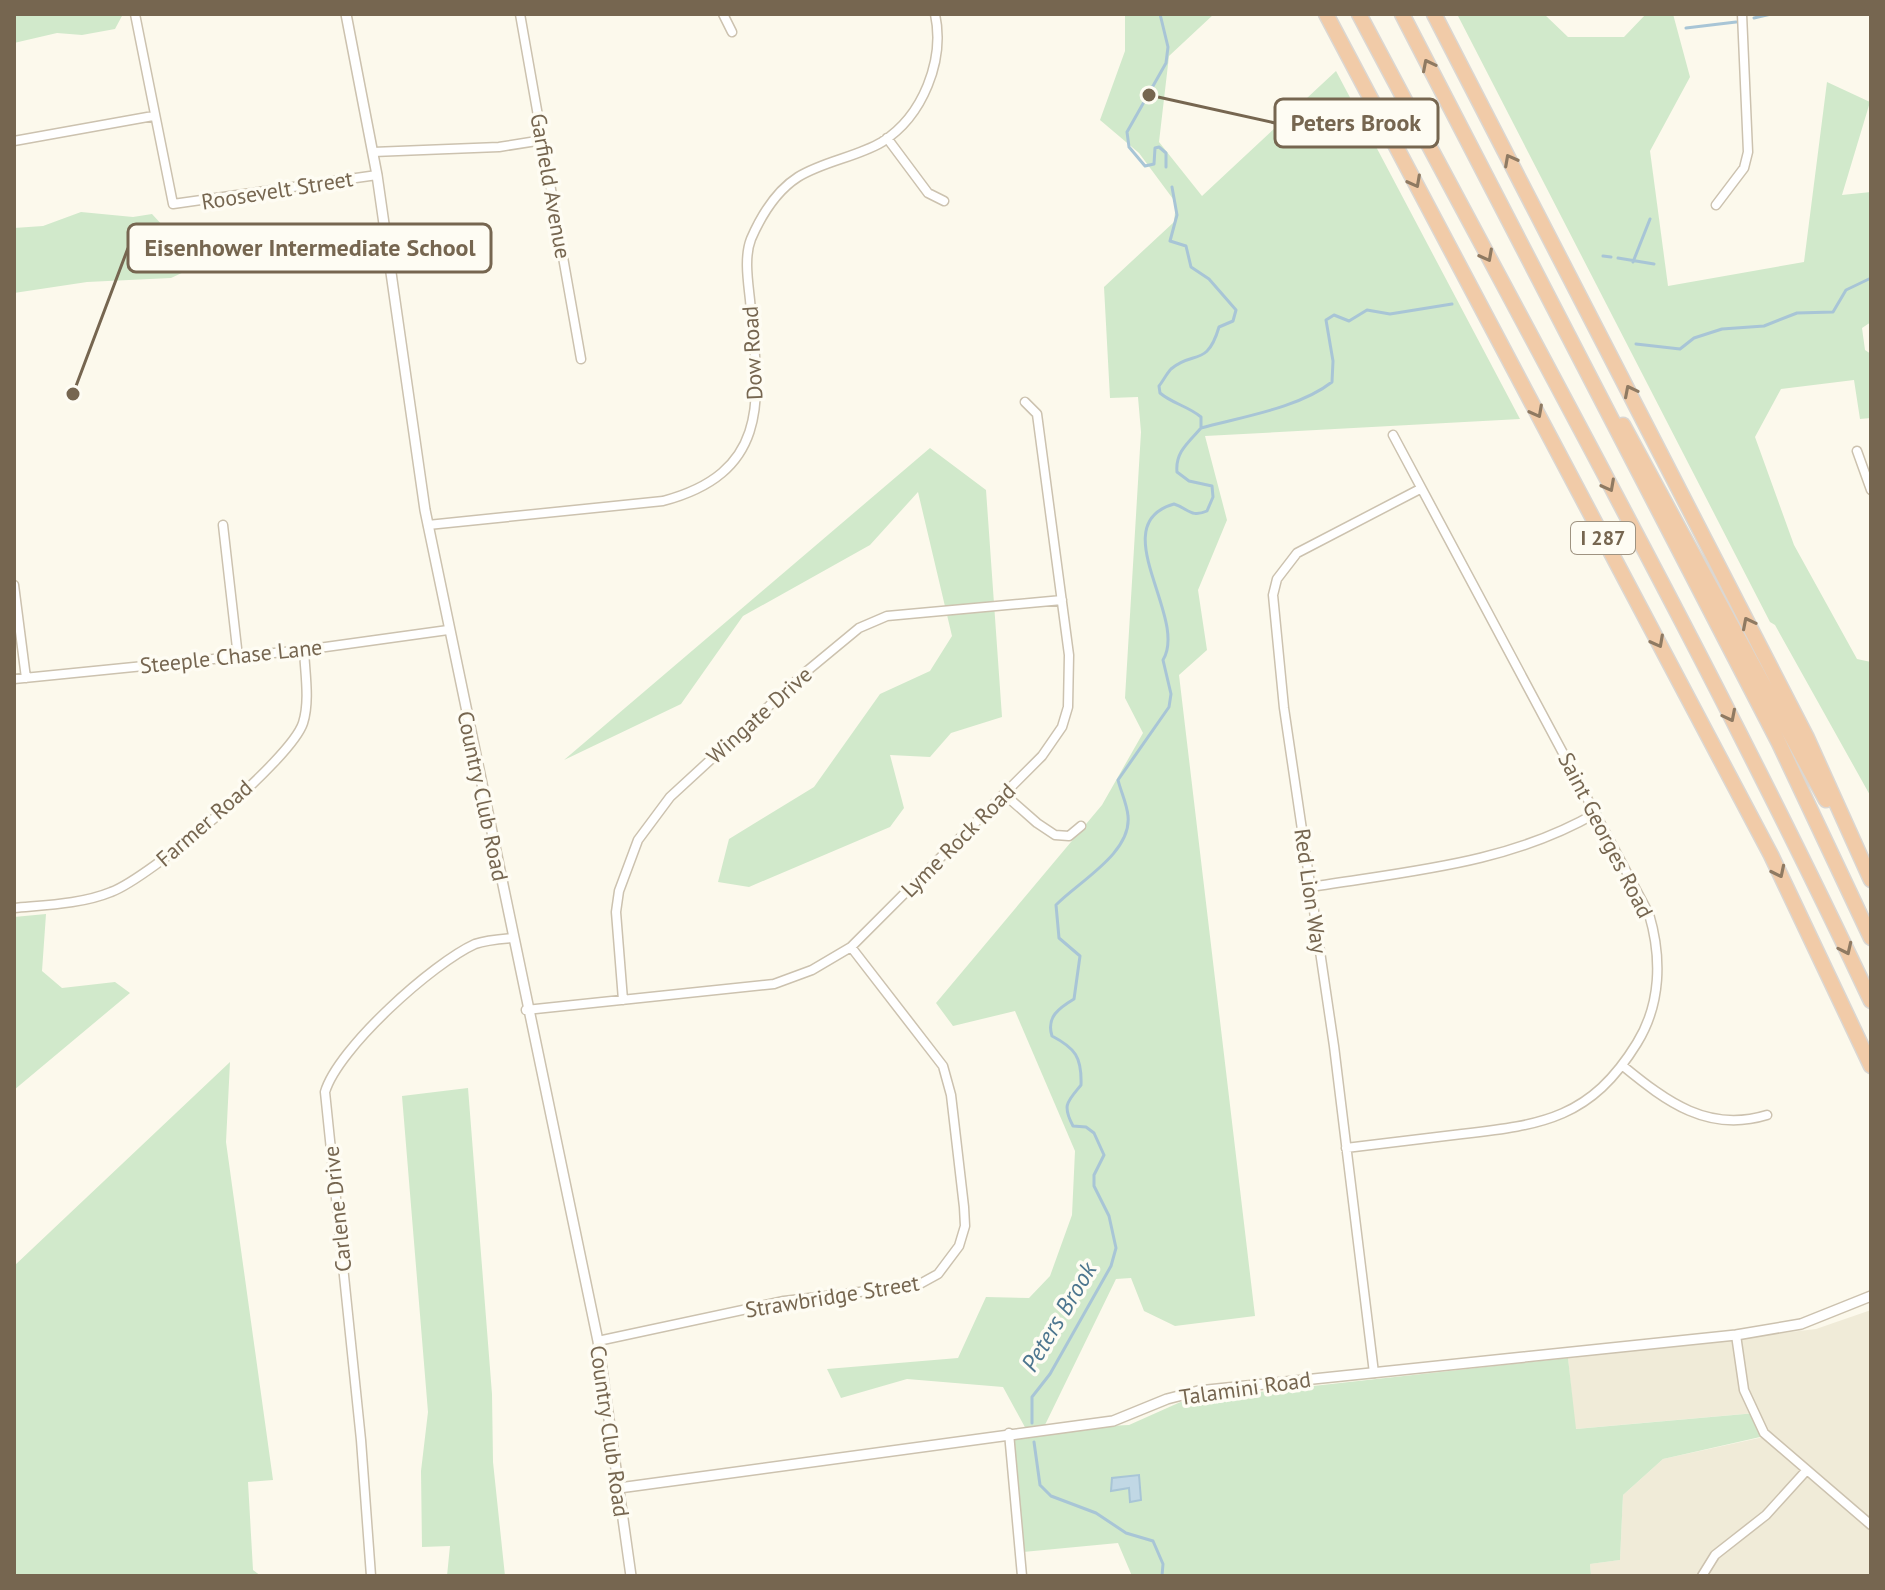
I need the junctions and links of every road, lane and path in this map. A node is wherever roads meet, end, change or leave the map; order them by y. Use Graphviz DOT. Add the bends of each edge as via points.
graph roads {
  1 [pos="135,14"];
  2 [pos="346,14"];
  3 [pos="520,14"];
  4 [pos="723,14"];
  5 [pos="935,14"];
  6 [pos="1326,14"];
  7 [pos="1359,14"];
  8 [pos="1402,14"];
  9 [pos="1434,14"];
  10 [pos="1742,14"];
  11 [pos="732,32"];
  12 [pos="153,116"];
  13 [pos="887,138"];
  14 [pos="543,140"];
  15 [pos="14,141"];
  16 [pos="373,152"];
  17 [pos="377,175"];
  18 [pos="944,201"];
  19 [pos="1716,205"];
  20 [pos="1577,353"];
  21 [pos="581,359"];
  22 [pos="1025,402"];
  23 [pos="1393,435"];
  24 [pos="1857,451"];
  25 [pos="1420,489"];
  26 [pos="1871,490"];
  27 [pos="223,525"];
  28 [pos="428,525"];
  29 [pos="14,585"];
  30 [pos="1062,600"];
  31 [pos="448,630"];
  32 [pos="304,650"];
  33 [pos="238,657"];
  34 [pos="26,678"];
  35 [pos="14,679"];
  36 [pos="1004,794"];
  37 [pos="1596,813"];
  38 [pos="1081,826"];
  39 [pos="1854,844"];
  40 [pos="1871,880"];
  41 [pos="1311,887"];
  42 [pos="14,908"];
  43 [pos="512,938"];
  44 [pos="1871,938"];
  45 [pos="851,947"];
  46 [pos="623,1000"];
  47 [pos="1871,1001"];
  48 [pos="526,1010"];
  49 [pos="1623,1066"];
  50 [pos="1871,1066"];
  51 [pos="1767,1115"];
  52 [pos="1346,1148"];
  53 [pos="1871,1296"];
  54 [pos="1736,1335"];
  55 [pos="598,1341"];
  56 [pos="1374,1373"];
  57 [pos="1009,1433"];
  58 [pos="1805,1472"];
  59 [pos="619,1488"];
  60 [pos="1871,1525"];
  61 [pos="371,1576"];
  62 [pos="631,1576"];
  63 [pos="1022,1576"];
  64 [pos="1702,1576"];
  1 -- 12 [label="street"];
  2 -- 16 [label="street, Country Club Road"];
  3 -- 14 [label="street, Garfield Avenue"];
  4 -- 11 [label="street"];
  5 -- 13 [label="street, Dow Road" via="933,72 902,125"];
  6 -- 50 [label="highway, I 287, one-way" via="1771,855"];
  7 -- 47 [label="highway, I 287, one-way" via="1696,651"];
  20 -- 8 [label="highway, I 287, one-way"];
  39 -- 9 [label="highway, one-way" via="1807,738"];
  10 -- 19 [label="street" via="1748,152 1744,168"];
  12 -- 15 [label="street"];
  12 -- 17 [label="street, Roosevelt Street" via="173,204"];
  13 -- 18 [label="street" via="928,193"];
  13 -- 28 [label="street, Dow Road" via="789,184 750,241 758,397 749,437 722,473 686,495 663,501"];
  14 -- 16 [label="street, Roosevelt Street"];
  14 -- 21 [label="street, Garfield Avenue"];
  16 -- 17 [label="street, Country Club Road"];
  17 -- 28 [label="street, Country Club Road"];
  20 -- 39 [label="highway" via="1642,454"];
  20 -- 44 [label="highway, I 287" via="1779,743"];
  22 -- 30 [label="street, Lyme Rock Road" via="1037,414"];
  23 -- 25 [label="street, Saint Georges Road"];
  24 -- 26 [label="street"];
  25 -- 37 [label="street, Saint Georges Road"];
  25 -- 41 [label="street, Red Lion Way" via="1297,553 1277,579 1273,595 1284,708"];
  27 -- 33 [label="street"];
  28 -- 31 [label="street, Country Club Road"];
  29 -- 34 [label="street"];
  30 -- 36 [label="street, Lyme Rock Road" via="1068,707 1055,739"];
  30 -- 46 [label="street, Wingate Drive" via="887,616 859,628 807,671 670,797 638,840 616,912"];
  31 -- 32 [label="street, Steeple Chase Lane"];
  31 -- 43 [label="street, Country Club Road"];
  32 -- 33 [label="street, Steeple Chase Lane"];
  32 -- 42 [label="street, Farmer Road" via="303,724 267,769 159,864 129,883 96,896"];
  33 -- 34 [label="street, Steeple Chase Lane"];
  34 -- 35 [label="street, Steeple Chase Lane"];
  36 -- 38 [label="street" via="1055,835 1069,836"];
  36 -- 45 [label="street, Lyme Rock Road"];
  37 -- 41 [label="street" via="1559,835 1475,861"];
  37 -- 49 [label="street, Saint Georges Road" via="1649,914 1657,951 1653,1012"];
  39 -- 40 [label="highway"];
  41 -- 52 [label="street, Red Lion Way"];
  43 -- 48 [label="street, Country Club Road"];
  43 -- 61 [label="street, Carlene Drive" via="477,943 436,968 350,1047 325,1092"];
  45 -- 46 [label="street, Lyme Rock Road" via="790,980"];
  45 -- 55 [label="street, Strawbridge Street" via="943,1066 964,1207 963,1238 954,1255 938,1274 918,1285 784,1301"];
  46 -- 48 [label="street, Lyme Rock Road"];
  48 -- 55 [label="street, Country Club Road"];
  49 -- 51 [label="street" via="1665,1100 1704,1116 1731,1122"];
  49 -- 52 [label="street, Saint Georges Road" via="1586,1102 1529,1127"];
  52 -- 56 [label="street, Red Lion Way"];
  53 -- 54 [label="street, Talamini Road" via="1801,1324"];
  54 -- 56 [label="street, Talamini Road"];
  54 -- 58 [label="street" via="1750,1405 1764,1433"];
  55 -- 59 [label="street, Country Club Road"];
  56 -- 57 [label="street, Talamini Road" via="1198,1391 1113,1421"];
  57 -- 59 [label="street, Talamini Road"];
  57 -- 63 [label="street"];
  58 -- 60 [label="street"];
  58 -- 64 [label="street" via="1766,1515 1715,1555"];
  59 -- 62 [label="street, Country Club Road"];
}
